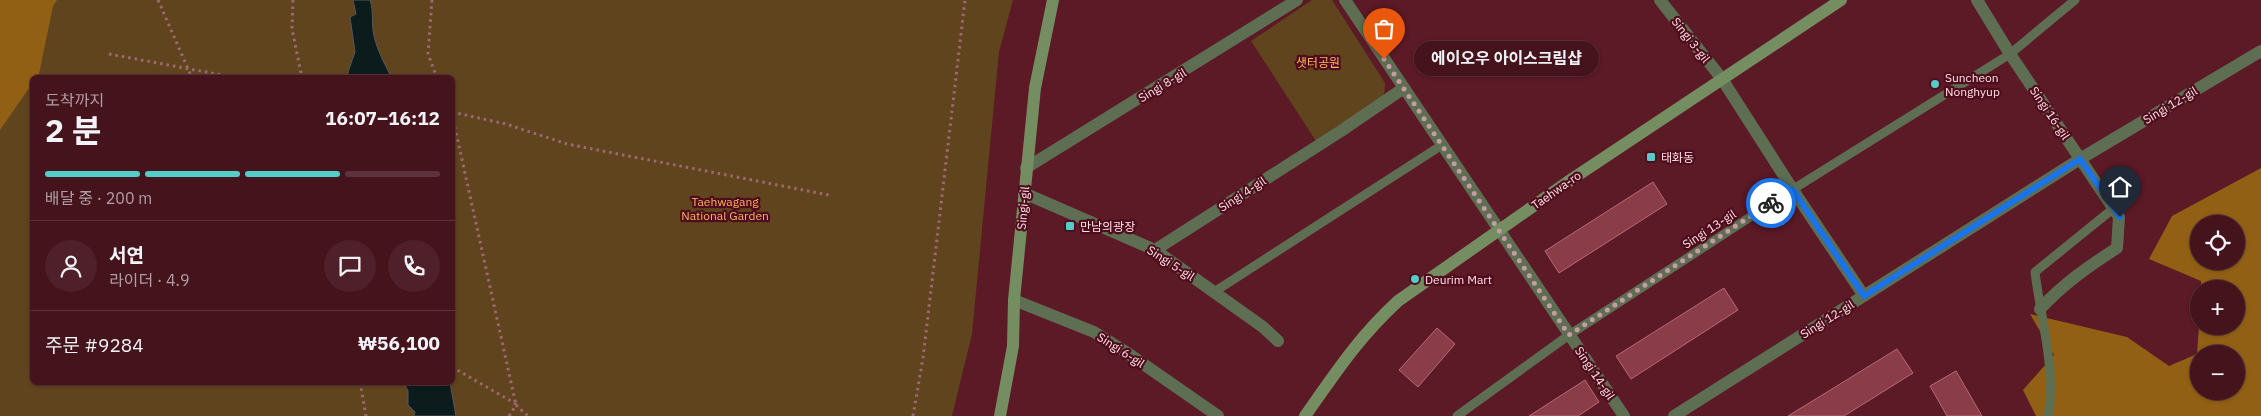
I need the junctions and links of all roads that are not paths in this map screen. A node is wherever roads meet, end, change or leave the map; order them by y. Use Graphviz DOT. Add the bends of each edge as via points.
graph roads {
  1 [pos="1053,0"];
  2 [pos="1297,0"];
  3 [pos="1345,0"];
  4 [pos="1660,0"];
  5 [pos="1841,0"];
  6 [pos="1977,0"];
  7 [pos="2075,0"];
  8 [pos="2261,51"];
  9 [pos="2010,54"];
  10 [pos="1722,79"];
  11 [pos="1404,88"];
  12 [pos="1442,145"];
  13 [pos="2080,159"];
  14 [pos="1026,168"];
  15 [pos="1793,190"];
  16 [pos="1024,193"];
  17 [pos="2114,208"];
  18 [pos="1500,229"];
  19 [pos="1156,250"];
  20 [pos="1214,292"];
  21 [pos="1864,296"];
  22 [pos="1014,300"];
  23 [pos="2040,309"];
  24 [pos="1569,335"];
  25 [pos="1278,340"];
  26 [pos="1000,416"];
  27 [pos="1218,416"];
  28 [pos="1305,416"];
  29 [pos="1457,416"];
  30 [pos="1624,416"];
  31 [pos="1674,416"];
  32 [pos="2048,416"];
  1 -- 14 [label="main road, Singi-gil" via="1035,88"];
  2 -- 14 [label="street, Singi 8-gil"];
  3 -- 11 [label="street"];
  4 -- 10 [label="street, Singi 3-gil"];
  5 -- 10 [label="main road, Taehwa-ro"];
  6 -- 9 [label="street, Singi 16-gil"];
  7 -- 9 [label="lane, Singi 13-gil"];
  8 -- 13 [label="street, Singi 12-gil"];
  9 -- 13 [label="street, Singi 16-gil"];
  9 -- 15 [label="lane, Singi 13-gil"];
  10 -- 15 [label="street, Singi 3-gil"];
  10 -- 18 [label="main road, Taehwa-ro"];
  11 -- 12 [label="street"];
  11 -- 19 [label="street, Singi 4-gil"];
  12 -- 18 [label="street"];
  12 -- 20 [label="lane"];
  13 -- 17 [label="street, Singi 16-gil"];
  13 -- 21 [label="street, Singi 12-gil"];
  14 -- 16 [label="main road, Singi-gil"];
  15 -- 21 [label="street, Singi 3-gil"];
  15 -- 24 [label="lane, Singi 13-gil"];
  16 -- 19 [label="street, Singi 5-gil"];
  16 -- 22 [label="main road, Singi-gil"];
  17 -- 23 [label="lane" via="2035,272"];
  17 -- 23 [label="street, Singi 16-gil" via="2120,217 2117,248 2056,292"];
  18 -- 24 [label="street, Singi 14-gil"];
  18 -- 28 [label="main road, Taehwa-ro" via="1398,301 1374,324 1340,363"];
  19 -- 20 [label="street, Singi 5-gil"];
  20 -- 25 [label="street, Singi 5-gil"];
  21 -- 31 [label="street, Singi 12-gil"];
  22 -- 26 [label="main road, Singi-gil" via="1013,346"];
  22 -- 27 [label="street, Singi 6-gil" via="1094,332"];
  23 -- 32 [label="lane" via="2050,382"];
  24 -- 29 [label="lane, Singi 13-gil"];
  24 -- 30 [label="street, Singi 14-gil"];
}
